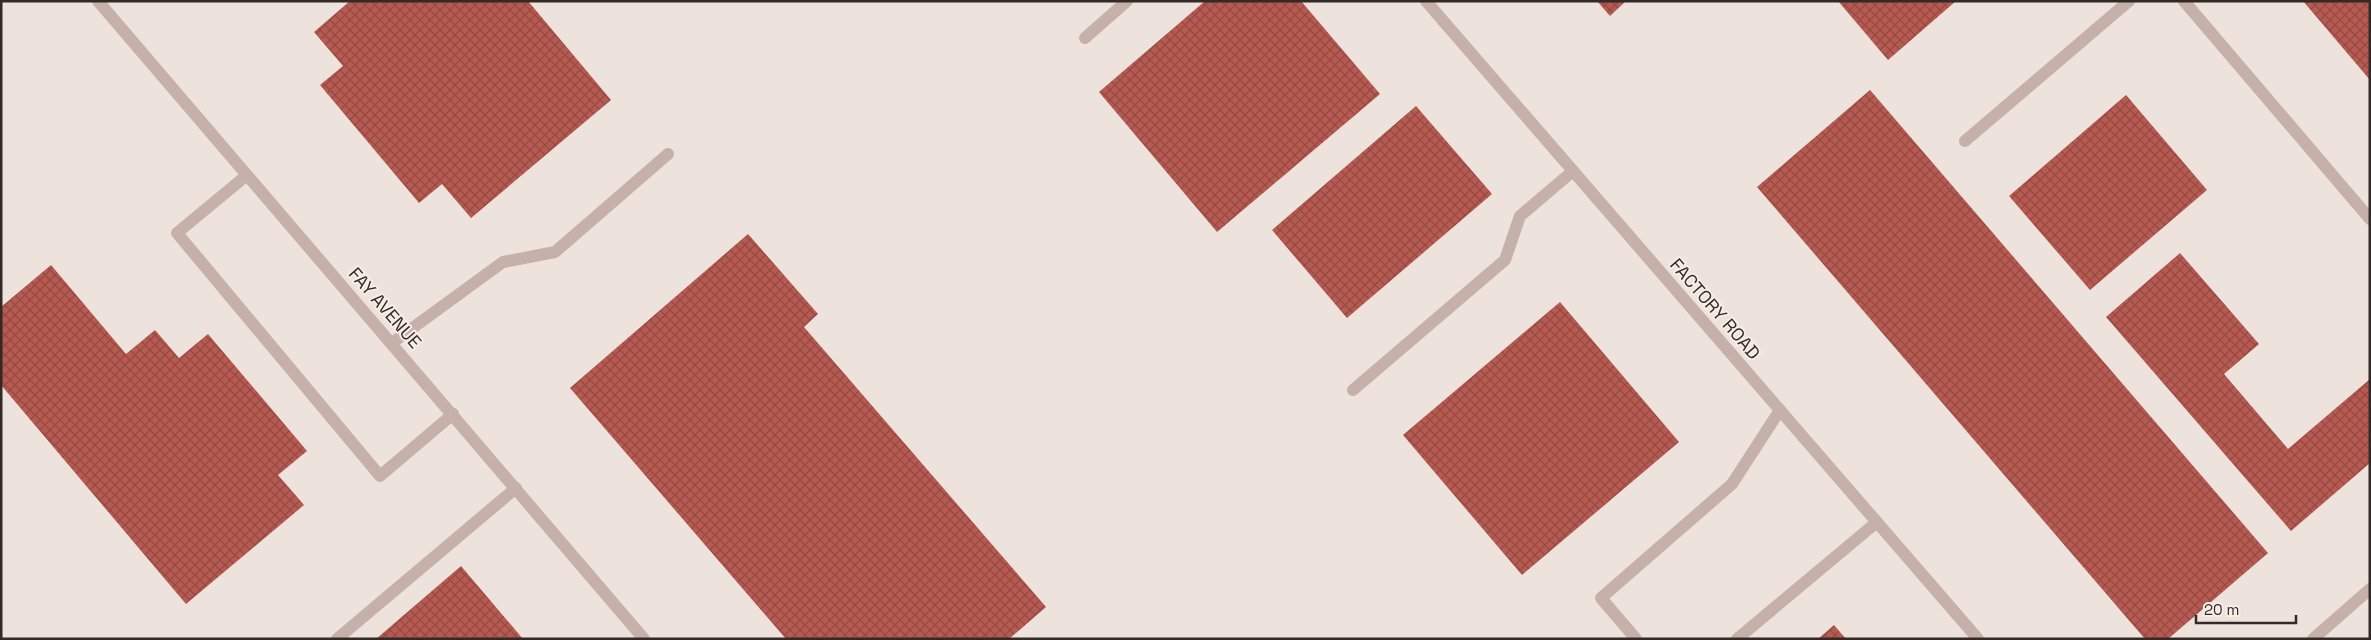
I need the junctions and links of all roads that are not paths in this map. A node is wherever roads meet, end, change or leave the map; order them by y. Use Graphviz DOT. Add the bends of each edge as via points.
graph roads {
  1 [pos="98,1"];
  2 [pos="1127,1"];
  3 [pos="1426,1"];
  4 [pos="2129,1"];
  5 [pos="2184,1"];
  6 [pos="1085,38"];
  7 [pos="1965,141"];
  8 [pos="668,154"];
  9 [pos="1573,171"];
  10 [pos="247,175"];
  11 [pos="2370,219"];
  12 [pos="392,343"];
  13 [pos="1353,390"];
  14 [pos="1780,410"];
  15 [pos="453,414"];
  16 [pos="516,488"];
  17 [pos="1877,522"];
  18 [pos="2370,589"];
  19 [pos="337,639"];
  20 [pos="644,639"];
  21 [pos="1636,639"];
  22 [pos="1737,639"];
  23 [pos="1978,639"];
  24 [pos="2313,639"];
  1 -- 10 [label="street, FAY AVENUE"];
  2 -- 6 [label="street"];
  3 -- 9 [label="street, FACTORY ROAD"];
  4 -- 7 [label="street"];
  5 -- 11 [label="street"];
  8 -- 12 [label="street" via="555,252 503,262"];
  9 -- 13 [label="street" via="1520,216 1505,260"];
  9 -- 14 [label="street, FACTORY ROAD"];
  10 -- 12 [label="street, FAY AVENUE"];
  10 -- 15 [label="street" via="177,233 380,476"];
  12 -- 15 [label="street, FAY AVENUE"];
  14 -- 17 [label="street, FACTORY ROAD"];
  14 -- 21 [label="street" via="1732,484 1602,598"];
  15 -- 16 [label="street, FAY AVENUE"];
  16 -- 19 [label="street"];
  16 -- 20 [label="street, FAY AVENUE"];
  17 -- 22 [label="street"];
  17 -- 23 [label="street, FACTORY ROAD"];
  18 -- 24 [label="street"];
}
